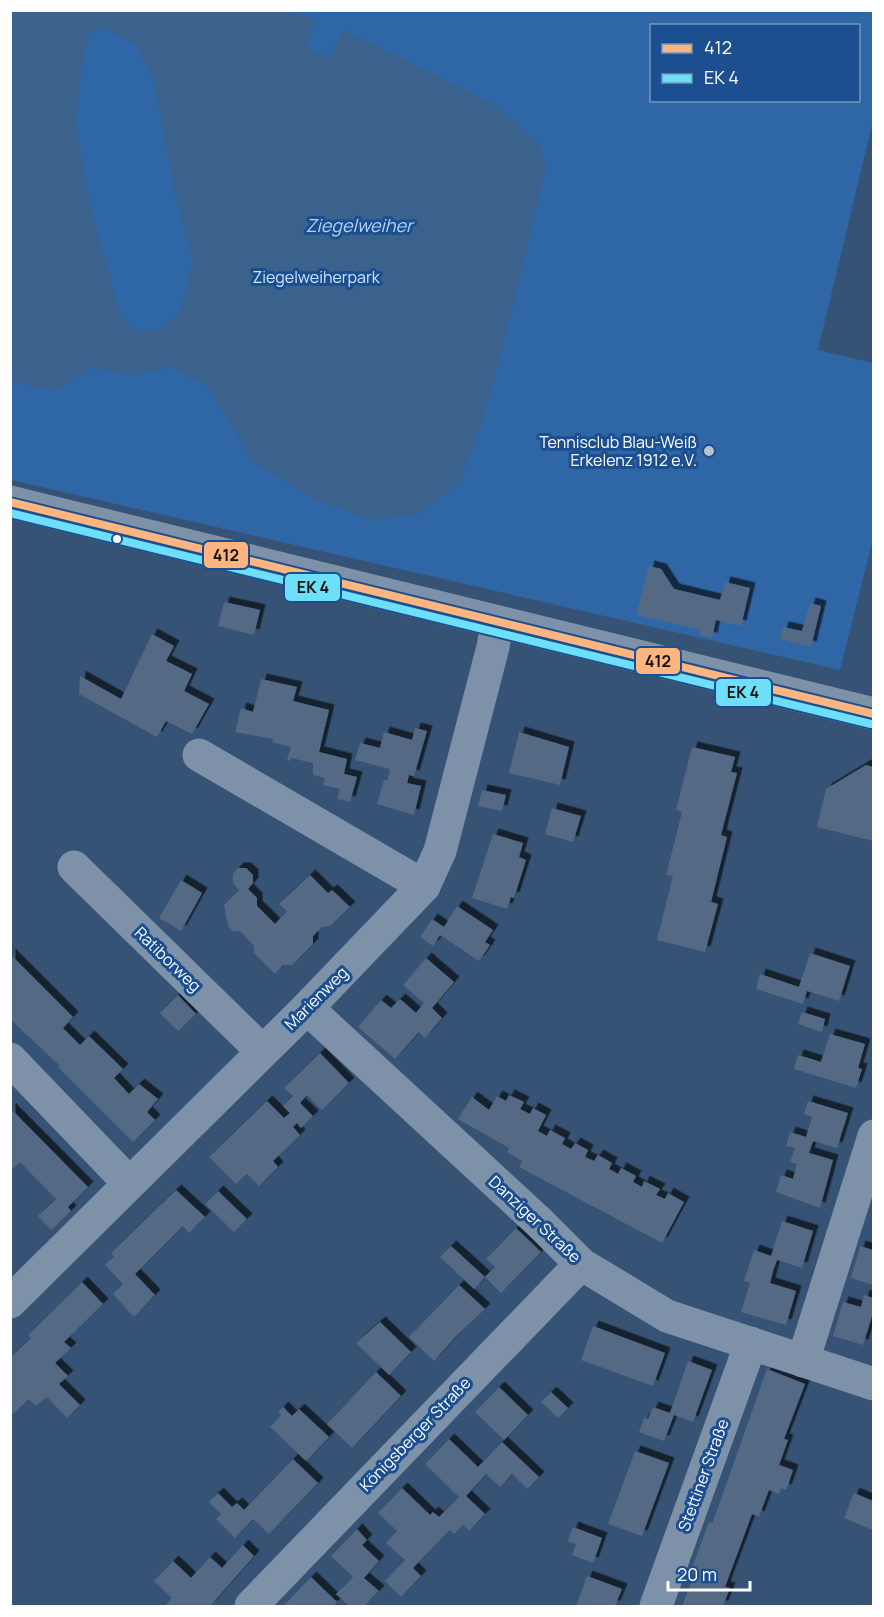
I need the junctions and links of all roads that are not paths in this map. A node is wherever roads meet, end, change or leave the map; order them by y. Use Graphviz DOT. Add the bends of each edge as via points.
graph roads {
  1 [pos="10,502"];
  2 [pos="497,623"];
  3 [pos="873,714"];
  4 [pos="199,755"];
  5 [pos="74,867"];
  6 [pos="424,886"];
  7 [pos="307,1008"];
  8 [pos="262,1051"];
  9 [pos="10,1059"];
  10 [pos="873,1136"];
  11 [pos="129,1183"];
  12 [pos="581,1264"];
  13 [pos="10,1302"];
  14 [pos="751,1343"];
  15 [pos="803,1361"];
  16 [pos="873,1384"];
  17 [pos="250,1606"];
  18 [pos="656,1606"];
  1 -- 2 [label="street"];
  2 -- 3 [label="street"];
  2 -- 6 [label="street, Marienweg" via="440,851"];
  4 -- 6 [label="street"];
  5 -- 8 [label="street, Ratiborweg"];
  6 -- 7 [label="street, Marienweg"];
  7 -- 8 [label="street, Marienweg"];
  7 -- 12 [label="street, Danziger Straße"];
  8 -- 11 [label="street, Marienweg"];
  9 -- 11 [label="street"];
  10 -- 15 [label="street"];
  11 -- 13 [label="street, Marienweg"];
  12 -- 14 [label="street, Danziger Straße" via="667,1316"];
  12 -- 17 [label="street, Königsberger Straße"];
  14 -- 15 [label="street, Danziger Straße"];
  14 -- 18 [label="street, Stettiner Straße"];
  15 -- 16 [label="street, Danziger Straße"];
}
